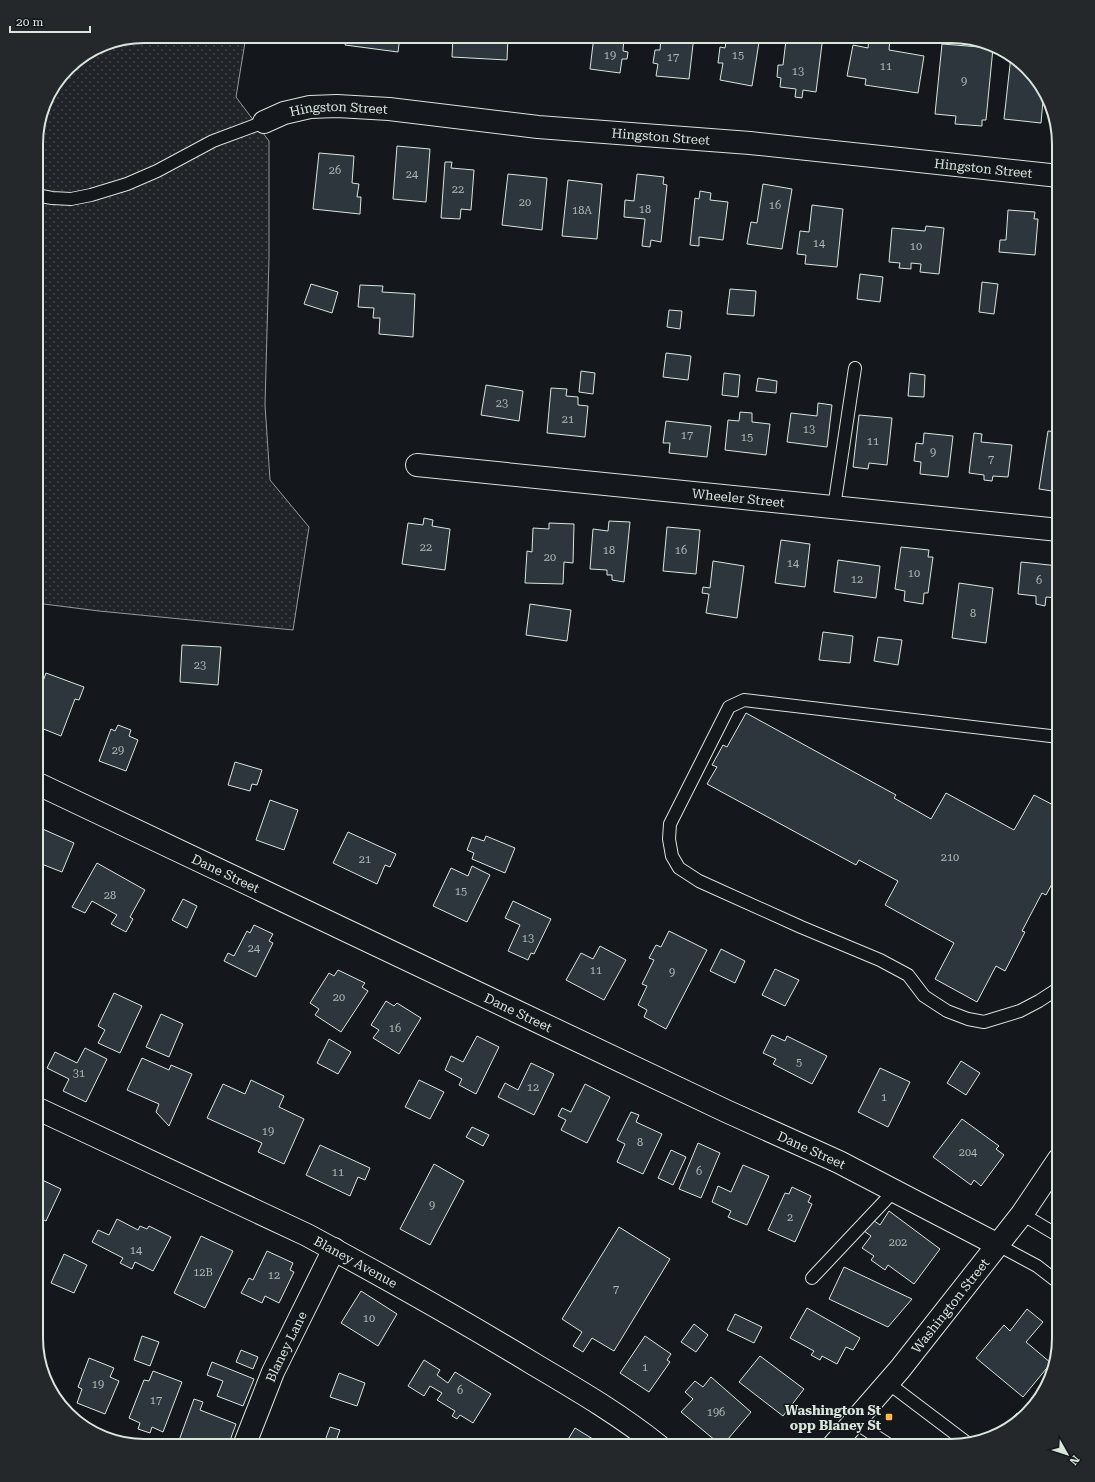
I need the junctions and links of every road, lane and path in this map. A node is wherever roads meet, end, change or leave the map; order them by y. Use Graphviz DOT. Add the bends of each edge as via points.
graph roads {
  1 [pos="264,122"];
  2 [pos="1052,175"];
  3 [pos="43,196"];
  4 [pos="855,368"];
  5 [pos="417,465"];
  6 [pos="834,507"];
  7 [pos="1052,529"];
  8 [pos="1052,735"];
  9 [pos="43,786"];
  10 [pos="1052,993"];
  11 [pos="43,1111"];
  12 [pos="1052,1169"];
  13 [pos="894,1191"];
  14 [pos="1022,1214"];
  15 [pos="1052,1232"];
  16 [pos="998,1245"];
  17 [pos="334,1249"];
  18 [pos="812,1278"];
  19 [pos="1052,1278"];
  20 [pos="888,1383"];
  21 [pos="854,1422"];
  22 [pos="961,1438"];
  23 [pos="247,1439"];
  24 [pos="649,1439"];
  25 [pos="839,1439"];
  26 [pos="880,1439"];
  1 -- 2 [label="street, Hingston Street" via="284,113 310,107 375,108 538,126 750,143"];
  1 -- 3 [label="lane" via="213,142 127,184 71,199"];
  4 -- 6 [label="lane"];
  5 -- 6 [label="street, Wheeler Street"];
  6 -- 7 [label="street, Wheeler Street"];
  8 -- 10 [label="lane" via="744,700 729,708 670,824 669,840 672,856 679,868 699,881 880,960 908,975 924,996 947,1011 984,1022 1020,1011"];
  9 -- 13 [label="street, Dane Street" via="711,1104 839,1162"];
  11 -- 17 [label="street, Blaney Avenue"];
  12 -- 14 [label="street, Washington Street"];
  13 -- 16 [label="street, Dane Street"];
  13 -- 18 [label="lane"];
  14 -- 15 [label="lane"];
  14 -- 16 [label="street, Washington Street"];
  16 -- 19 [label="lane" via="1037,1266"];
  16 -- 20 [label="street, Washington Street"];
  17 -- 23 [label="street, Blaney Lane" via="273,1372"];
  17 -- 24 [label="street, Blaney Avenue" via="418,1295 610,1410"];
  20 -- 21 [label="street, Washington Street"];
  20 -- 22 [label="lane"];
  21 -- 25 [label="street, Washington Street"];
  21 -- 26 [label="lane"];
}
